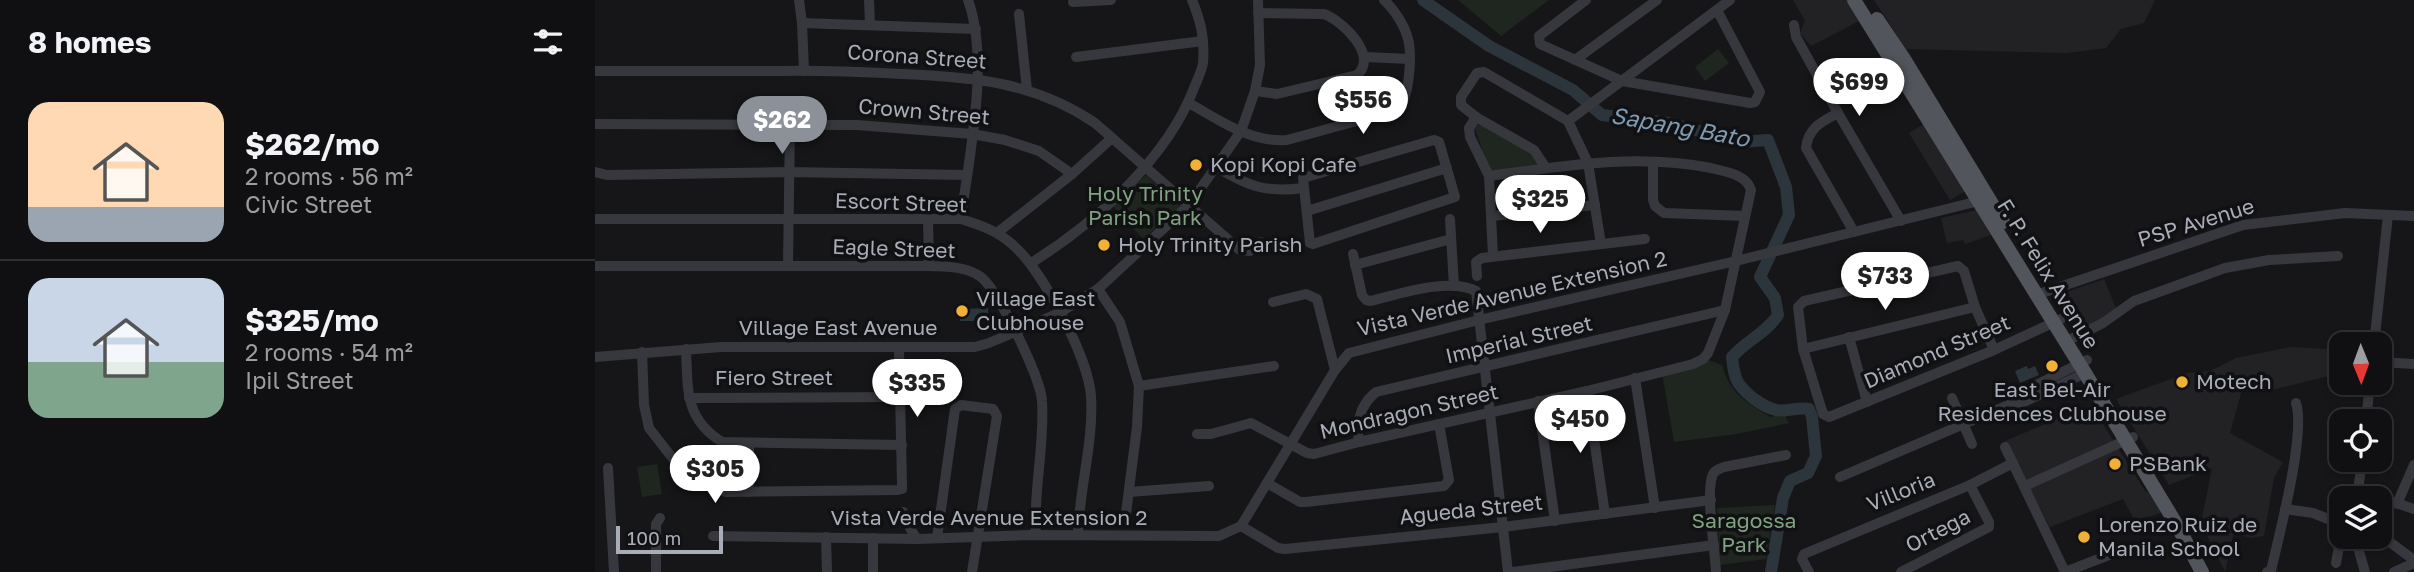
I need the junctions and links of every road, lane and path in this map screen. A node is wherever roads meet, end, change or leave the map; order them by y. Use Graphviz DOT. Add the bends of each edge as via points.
graph roads {
  1 [pos="799,0"];
  2 [pos="869,0"];
  3 [pos="968,0"];
  4 [pos="1111,0"];
  5 [pos="1192,0"];
  6 [pos="1258,0"];
  7 [pos="1384,0"];
  8 [pos="1586,0"];
  9 [pos="1657,0"];
  10 [pos="1730,0"];
  11 [pos="1854,0"];
  12 [pos="1865,0"];
  13 [pos="1073,2"];
  14 [pos="1717,10"];
  15 [pos="1258,13"];
  16 [pos="1019,14"];
  17 [pos="802,23"];
  18 [pos="870,24"];
  19 [pos="1794,25"];
  20 [pos="976,30"];
  21 [pos="1203,41"];
  22 [pos="1076,57"];
  23 [pos="1365,57"];
  24 [pos="1410,59"];
  25 [pos="1575,60"];
  26 [pos="595,71"];
  27 [pos="804,71"];
  28 [pos="978,78"];
  29 [pos="1622,81"];
  30 [pos="1027,90"];
  31 [pos="1255,91"];
  32 [pos="1189,103"];
  33 [pos="1837,113"];
  34 [pos="1476,117"];
  35 [pos="1568,121"];
  36 [pos="595,124"];
  37 [pos="790,125"];
  38 [pos="1241,131"];
  39 [pos="971,134"];
  40 [pos="1112,138"];
  41 [pos="1653,162"];
  42 [pos="1588,163"];
  43 [pos="1216,167"];
  44 [pos="1447,167"];
  45 [pos="1146,168"];
  46 [pos="1546,168"];
  47 [pos="595,172"];
  48 [pos="789,172"];
  49 [pos="1072,174"];
  50 [pos="967,175"];
  51 [pos="1489,176"];
  52 [pos="1304,188"];
  53 [pos="1984,199"];
  54 [pos="1189,205"];
  55 [pos="1595,205"];
  56 [pos="1307,211"];
  57 [pos="2388,215"];
  58 [pos="1492,216"];
  59 [pos="1745,216"];
  60 [pos="2414,216"];
  61 [pos="595,219"];
  62 [pos="788,219"];
  63 [pos="961,219"];
  64 [pos="1450,219"];
  65 [pos="928,220"];
  66 [pos="1901,221"];
  67 [pos="1854,232"];
  68 [pos="997,233"];
  69 [pos="1451,239"];
  70 [pos="1646,239"];
  71 [pos="1260,242"];
  72 [pos="1601,244"];
  73 [pos="1493,256"];
  74 [pos="2338,256"];
  75 [pos="1737,261"];
  76 [pos="1031,263"];
  77 [pos="788,265"];
  78 [pos="595,266"];
  79 [pos="929,266"];
  80 [pos="1477,275"];
  81 [pos="1454,286"];
  82 [pos="1098,289"];
  83 [pos="2040,294"];
  84 [pos="1273,302"];
  85 [pos="1975,307"];
  86 [pos="1724,310"];
  87 [pos="1059,313"];
  88 [pos="1479,320"];
  89 [pos="2057,321"];
  90 [pos="1015,332"];
  91 [pos="2375,332"];
  92 [pos="1849,337"];
  93 [pos="2069,340"];
  94 [pos="899,347"];
  95 [pos="686,349"];
  96 [pos="1803,349"];
  97 [pos="1994,350"];
  98 [pos="642,352"];
  99 [pos="595,357"];
  100 [pos="2392,363"];
  101 [pos="2414,364"];
  102 [pos="1274,366"];
  103 [pos="2084,366"];
  104 [pos="1484,368"];
  105 [pos="1335,370"];
  106 [pos="1635,378"];
  107 [pos="1139,386"];
  108 [pos="1587,391"];
  109 [pos="901,397"];
  110 [pos="689,398"];
  111 [pos="1952,398"];
  112 [pos="1538,401"];
  113 [pos="1867,402"];
  114 [pos="2296,403"];
  115 [pos="1489,413"];
  116 [pos="1439,424"];
  117 [pos="1963,424"];
  118 [pos="1197,434"];
  119 [pos="2129,439"];
  120 [pos="1359,442"];
  121 [pos="749,443"];
  122 [pos="1972,444"];
  123 [pos="902,445"];
  124 [pos="1290,445"];
  125 [pos="2005,447"];
  126 [pos="1786,455"];
  127 [pos="2013,463"];
  128 [pos="2414,465"];
  129 [pos="608,468"];
  130 [pos="1840,477"];
  131 [pos="1266,483"];
  132 [pos="1970,485"];
  133 [pos="1209,486"];
  134 [pos="2025,486"];
  135 [pos="749,492"];
  136 [pos="1129,492"];
  137 [pos="1711,500"];
  138 [pos="2392,503"];
  139 [pos="2397,504"];
  140 [pos="1655,508"];
  141 [pos="2285,509"];
  142 [pos="2414,509"];
  143 [pos="903,512"];
  144 [pos="1605,514"];
  145 [pos="660,518"];
  146 [pos="2329,519"];
  147 [pos="1555,521"];
  148 [pos="1241,526"];
  149 [pos="1503,527"];
  150 [pos="1036,535"];
  151 [pos="1078,535"];
  152 [pos="1124,535"];
  153 [pos="713,536"];
  154 [pos="826,537"];
  155 [pos="977,537"];
  156 [pos="873,538"];
  157 [pos="918,538"];
  158 [pos="937,538"];
  159 [pos="2392,544"];
  160 [pos="1714,545"];
  161 [pos="2339,549"];
  162 [pos="2358,549"];
  163 [pos="2109,555"];
  164 [pos="2414,562"];
  165 [pos="2336,563"];
  166 [pos="614,572"];
  167 [pos="656,572"];
  168 [pos="827,572"];
  169 [pos="873,572"];
  170 [pos="972,572"];
  171 [pos="1510,572"];
  172 [pos="1716,572"];
  173 [pos="1809,572"];
  174 [pos="1901,572"];
  175 [pos="2065,572"];
  176 [pos="2202,572"];
  177 [pos="2211,572"];
  178 [pos="2267,572"];
  179 [pos="2365,572"];
  180 [pos="2394,572"];
  1 -- 17 [label="street"];
  2 -- 18 [label="street"];
  3 -- 20 [label="street"];
  4 -- 13 [label="street"];
  5 -- 21 [label="street"];
  6 -- 15 [label="street, Village East Avenue"];
  7 -- 24 [label="street" via="1408,37"];
  8 -- 25 [label="street" via="1539,36 1540,44"];
  9 -- 25 [label="street"];
  10 -- 14 [label="street"];
  11 -- 53 [label="main road, F. P. Felix Avenue"];
  12 -- 53 [label="main road, F. P. Felix Avenue"];
  14 -- 29 [label="street"];
  14 -- 29 [label="street" via="1760,92 1755,102"];
  15 -- 23 [label="street" via="1332,17"];
  15 -- 31 [label="street, Village East Avenue" via="1260,65"];
  16 -- 30 [label="street"];
  17 -- 18 [label="street"];
  17 -- 27 [label="street"];
  18 -- 20 [label="street"];
  19 -- 33 [label="street"];
  20 -- 28 [label="street"];
  21 -- 22 [label="street"];
  21 -- 32 [label="street" via="1203,65"];
  23 -- 24 [label="street"];
  23 -- 31 [label="street" via="1357,75 1277,94"];
  24 -- 38 [label="street" via="1406,96 1397,110 1287,140"];
  25 -- 29 [label="street"];
  26 -- 27 [label="street, Corona Street"];
  27 -- 28 [label="street, Corona Street"];
  28 -- 30 [label="street, Corona Street"];
  28 -- 39 [label="street"];
  29 -- 35 [label="street"];
  30 -- 40 [label="street, Corona Street" via="1077,111"];
  31 -- 38 [label="street, Village East Avenue"];
  32 -- 38 [label="street"];
  32 -- 45 [label="street"];
  33 -- 66 [label="street"];
  33 -- 67 [label="street" via="1814,126 1806,148"];
  34 -- 35 [label="street" via="1460,102 1477,73 1484,72"];
  34 -- 46 [label="street" via="1534,150"];
  34 -- 51 [label="street" via="1469,128 1470,137"];
  35 -- 42 [label="street"];
  36 -- 37 [label="street, Crown Street"];
  37 -- 39 [label="street, Crown Street"];
  37 -- 48 [label="street"];
  38 -- 43 [label="street, Village East Avenue"];
  39 -- 49 [label="street, Crown Street" via="1039,150"];
  39 -- 50 [label="street"];
  40 -- 45 [label="street, Corona Street"];
  40 -- 49 [label="street"];
  41 -- 42 [label="street, Mondragon Street"];
  41 -- 59 [label="street, Mondragon Street" via="1681,162 1746,180 1751,190"];
  41 -- 59 [label="street" via="1653,200 1664,213"];
  42 -- 46 [label="street, Mondragon Street"];
  42 -- 55 [label="street"];
  43 -- 52 [label="street" via="1247,185 1280,191"];
  43 -- 54 [label="street, Village East Avenue"];
  44 -- 52 [label="street" via="1439,142 1434,140 1304,178"];
  44 -- 56 [label="street"];
  44 -- 56 [label="street" via="1455,197 1313,244"];
  45 -- 54 [label="street, Corona Street"];
  45 -- 76 [label="street" via="1060,245"];
  46 -- 51 [label="street, Mondragon Street"];
  47 -- 48 [label="street"];
  48 -- 50 [label="street"];
  48 -- 62 [label="street"];
  49 -- 68 [label="street"];
  50 -- 63 [label="street"];
  51 -- 58 [label="street"];
  52 -- 56 [label="street"];
  53 -- 66 [label="street, Vista Verde Avenue Extension 2"];
  53 -- 83 [label="main road, F. P. Felix Avenue"];
  54 -- 71 [label="street, Corona Street" via="1240,250 1250,251"];
  54 -- 82 [label="street, Village East Avenue"];
  55 -- 58 [label="street"];
  55 -- 72 [label="street"];
  57 -- 60 [label="street, PSP Avenue"];
  57 -- 83 [label="street, PSP Avenue" via="2346,214 2243,225"];
  57 -- 91 [label="street"];
  58 -- 73 [label="street"];
  59 -- 75 [label="street, Mondragon Street"];
  61 -- 62 [label="street, Escort Street"];
  62 -- 65 [label="street, Escort Street"];
  62 -- 77 [label="street"];
  63 -- 65 [label="street, Escort Street"];
  63 -- 68 [label="street, Escort Street"];
  64 -- 69 [label="street"];
  65 -- 79 [label="street"];
  66 -- 67 [label="street, Vista Verde Avenue Extension 2"];
  67 -- 75 [label="street, Vista Verde Avenue Extension 2"];
  68 -- 76 [label="street, Escort Street"];
  69 -- 81 [label="street"];
  69 -- 81 [label="street" via="1354,259 1362,295 1369,300"];
  70 -- 72 [label="street"];
  72 -- 73 [label="street"];
  73 -- 80 [label="street" via="1478,260"];
  74 -- 93 [label="street" via="2225,268 2134,301"];
  75 -- 86 [label="street, Mondragon Street"];
  75 -- 88 [label="street, Vista Verde Avenue Extension 2"];
  76 -- 87 [label="street, Escort Street"];
  77 -- 78 [label="street, Eagle Street"];
  77 -- 79 [label="street, Eagle Street"];
  79 -- 90 [label="street, Eagle Street" via="981,277 994,291"];
  81 -- 88 [label="street" via="1476,291"];
  82 -- 87 [label="street, Village East Avenue"];
  82 -- 107 [label="street" via="1120,322"];
  83 -- 89 [label="main road, F. P. Felix Avenue"];
  84 -- 105 [label="street" via="1306,295 1317,299"];
  85 -- 92 [label="street"];
  85 -- 96 [label="street" via="1964,271 1955,266 1804,301 1798,309"];
  85 -- 97 [label="street"];
  86 -- 104 [label="street, Imperial Street"];
  86 -- 106 [label="street, Mondragon Street" via="1703,359"];
  87 -- 90 [label="street, Village East Avenue"];
  87 -- 151 [label="street, Escort Street" via="1086,367 1091,398"];
  88 -- 104 [label="street"];
  88 -- 105 [label="street, Vista Verde Avenue Extension 2" via="1354,351"];
  89 -- 93 [label="main road, F. P. Felix Avenue"];
  89 -- 97 [label="street, Diamond Street"];
  90 -- 94 [label="street, Village East Avenue" via="975,346"];
  90 -- 150 [label="street, Eagle Street" via="1042,396"];
  92 -- 96 [label="street"];
  92 -- 113 [label="street"];
  93 -- 103 [label="main road, F. P. Felix Avenue"];
  94 -- 95 [label="street, Village East Avenue"];
  94 -- 109 [label="street"];
  95 -- 98 [label="street, Village East Avenue"];
  95 -- 110 [label="street"];
  96 -- 113 [label="street, Diamond Street" via="1822,414 1832,416"];
  97 -- 113 [label="street, Diamond Street"];
  98 -- 99 [label="street, Village East Avenue"];
  98 -- 135 [label="street" via="649,428 664,450 697,482 726,492"];
  100 -- 101 [label="street"];
  102 -- 107 [label="street"];
  103 -- 117 [label="street"];
  103 -- 119 [label="main road, F. P. Felix Avenue"];
  104 -- 115 [label="street"];
  104 -- 120 [label="street, Imperial Street" via="1376,392 1361,412"];
  105 -- 124 [label="street, Vista Verde Avenue Extension 2"];
  106 -- 108 [label="street, Mondragon Street"];
  106 -- 140 [label="street"];
  107 -- 136 [label="street"];
  108 -- 112 [label="street, Mondragon Street"];
  108 -- 144 [label="street"];
  109 -- 110 [label="street, Fiero Street"];
  109 -- 123 [label="street"];
  110 -- 121 [label="street" via="707,432 722,442"];
  111 -- 117 [label="street"];
  112 -- 115 [label="street, Mondragon Street"];
  112 -- 147 [label="street"];
  114 -- 141 [label="street" via="2298,429"];
  115 -- 116 [label="street, Mondragon Street"];
  115 -- 149 [label="street"];
  116 -- 120 [label="street, Mondragon Street"];
  116 -- 131 [label="street" via="1449,480 1444,486 1300,502"];
  117 -- 122 [label="street"];
  117 -- 130 [label="street"];
  118 -- 124 [label="street, Mondragon Street" via="1251,423"];
  119 -- 134 [label="street"];
  119 -- 176 [label="main road, F. P. Felix Avenue"];
  119 -- 177 [label="main road, F. P. Felix Avenue" via="2190,529"];
  120 -- 124 [label="street, Mondragon Street" via="1314,454"];
  121 -- 123 [label="street"];
  121 -- 135 [label="street"];
  123 -- 135 [label="street" via="902,489"];
  124 -- 131 [label="street, Vista Verde Avenue Extension 2"];
  125 -- 127 [label="street"];
  126 -- 137 [label="street" via="1715,471"];
  127 -- 132 [label="street, Villoria"];
  127 -- 134 [label="street"];
  128 -- 139 [label="street"];
  129 -- 166 [label="street"];
  131 -- 148 [label="street, Vista Verde Avenue Extension 2"];
  132 -- 173 [label="street, Villoria" via="1803,554"];
  132 -- 174 [label="street, Ortega" via="1989,527"];
  133 -- 136 [label="street"];
  134 -- 175 [label="street"];
  136 -- 152 [label="street"];
  137 -- 140 [label="street, Agueda Street"];
  137 -- 160 [label="street"];
  138 -- 139 [label="street"];
  139 -- 142 [label="street"];
  140 -- 144 [label="street, Agueda Street"];
  141 -- 146 [label="street"];
  141 -- 178 [label="street" via="2271,571"];
  143 -- 157 [label="street"];
  144 -- 147 [label="street, Agueda Street"];
  145 -- 167 [label="street" via="656,524"];
  147 -- 149 [label="street, Agueda Street"];
  148 -- 149 [label="street, Agueda Street" via="1285,549"];
  148 -- 152 [label="street, Vista Verde Avenue Extension 2" via="1219,536"];
  149 -- 171 [label="street"];
  150 -- 151 [label="street, Vista Verde Avenue Extension 2"];
  150 -- 155 [label="street, Vista Verde Avenue Extension 2"];
  151 -- 152 [label="street, Vista Verde Avenue Extension 2"];
  153 -- 154 [label="street, Vista Verde Avenue Extension 2"];
  154 -- 156 [label="street, Vista Verde Avenue Extension 2"];
  154 -- 168 [label="street"];
  155 -- 158 [label="street, Vista Verde Avenue Extension 2"];
  155 -- 158 [label="street" via="997,416 993,409 961,405 955,409"];
  155 -- 170 [label="street"];
  156 -- 157 [label="street, Vista Verde Avenue Extension 2"];
  156 -- 169 [label="street"];
  157 -- 158 [label="street, Vista Verde Avenue Extension 2"];
  159 -- 164 [label="street"];
  160 -- 171 [label="street"];
  160 -- 172 [label="street"];
  161 -- 165 [label="street"];
  162 -- 179 [label="street"];
  163 -- 175 [label="street"];
  164 -- 180 [label="street"];
}
